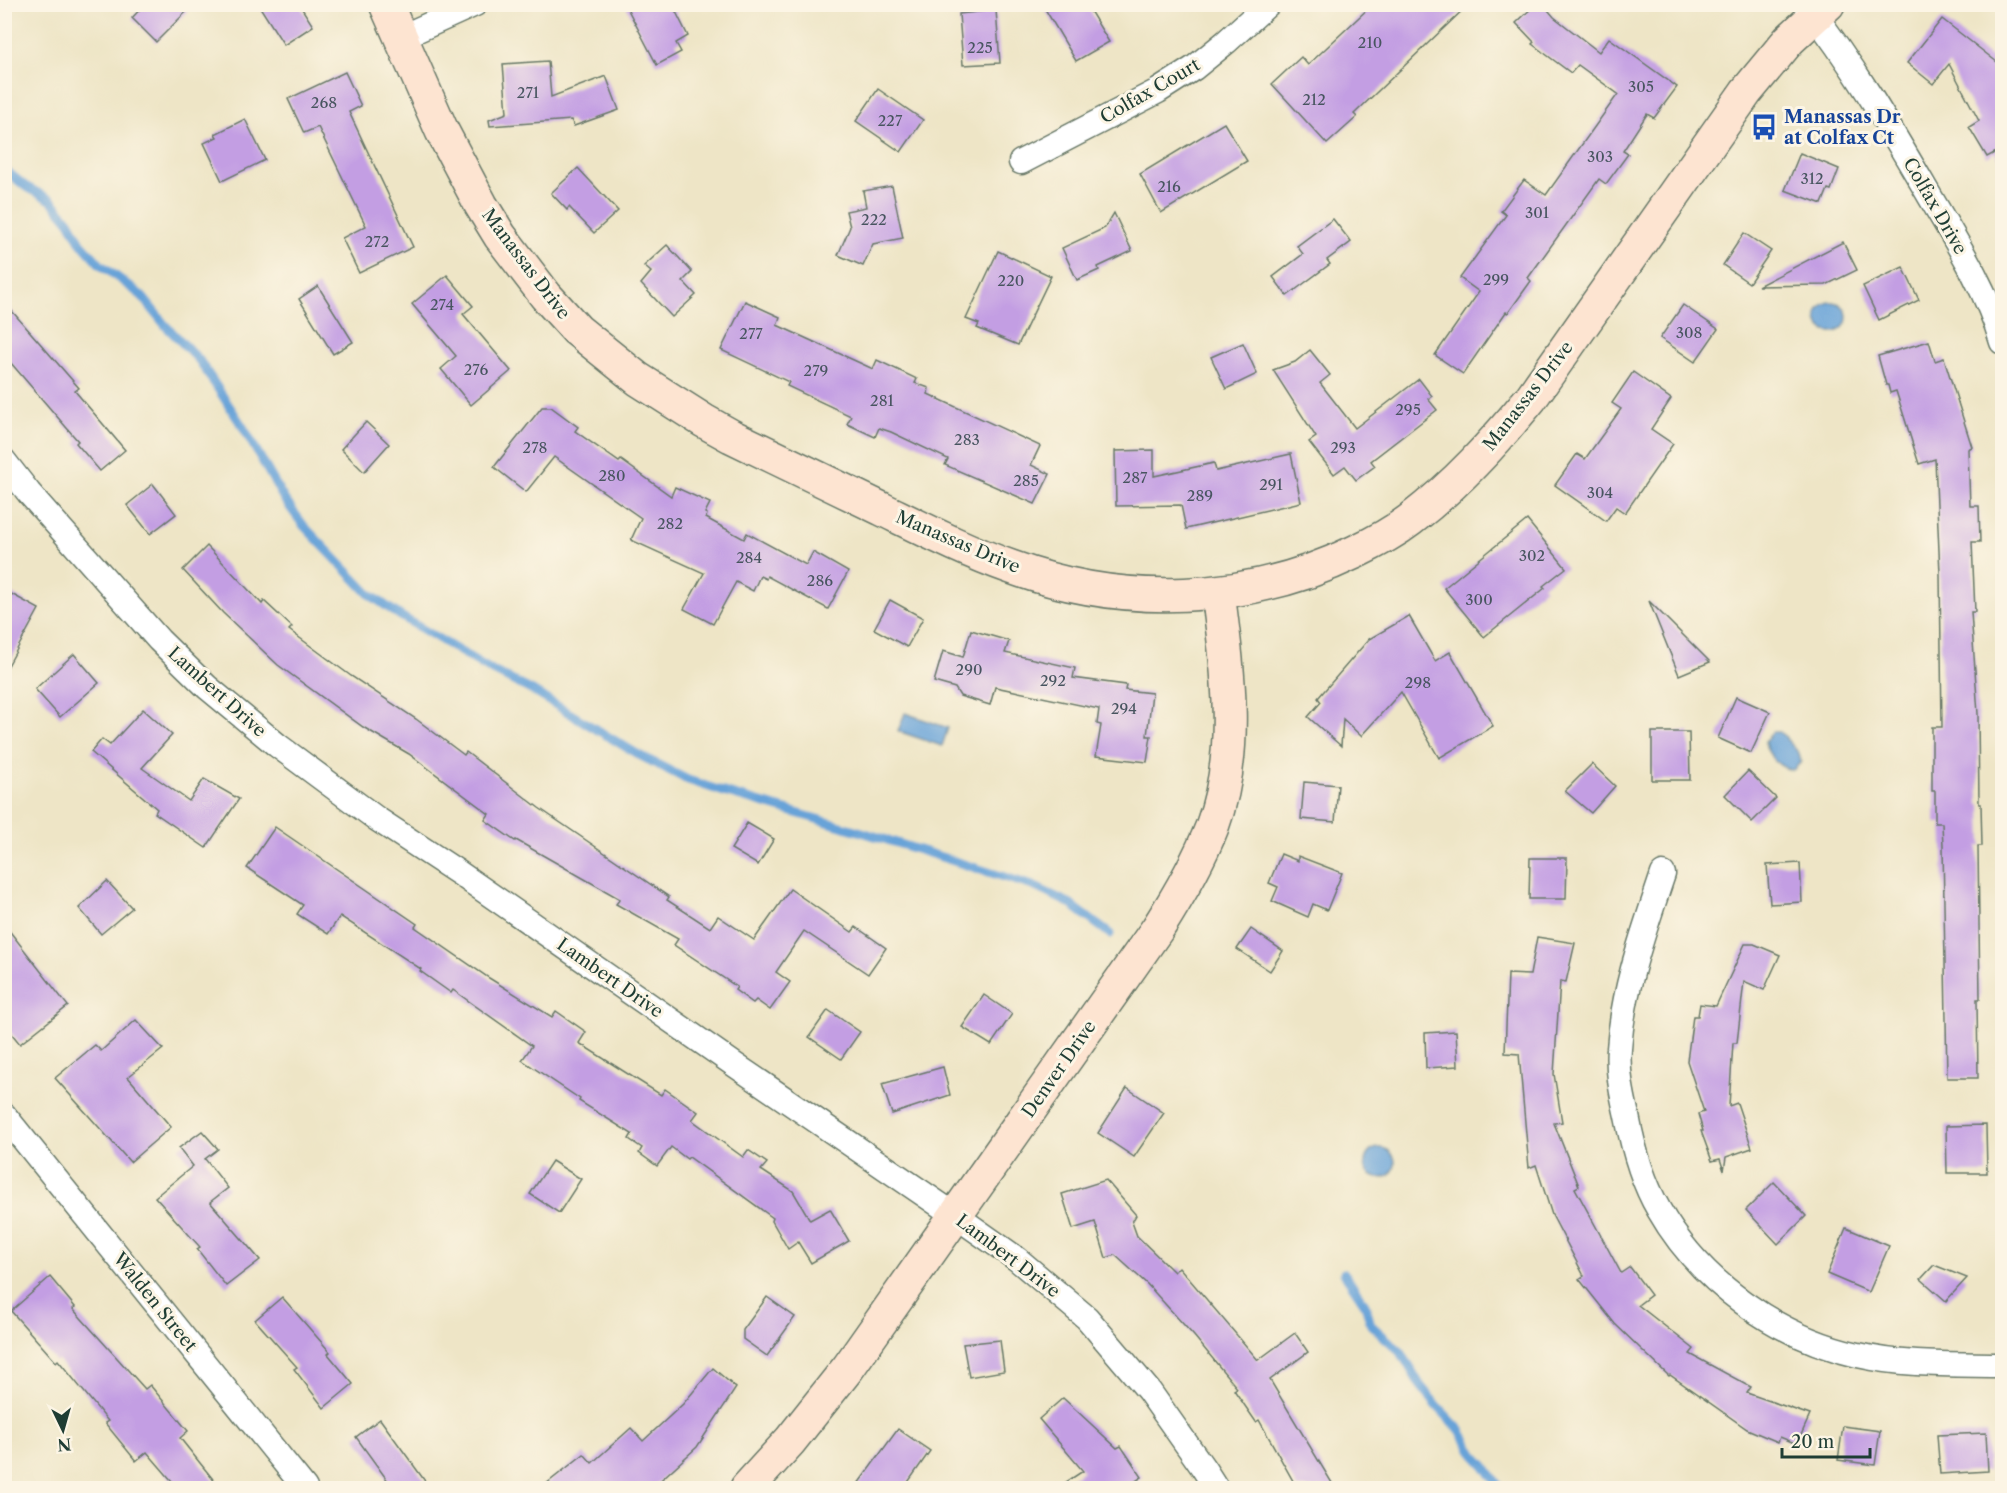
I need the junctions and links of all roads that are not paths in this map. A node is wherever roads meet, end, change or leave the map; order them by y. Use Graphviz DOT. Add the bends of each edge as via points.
graph roads {
  1 [pos="386,4"];
  2 [pos="475,4"];
  3 [pos="1268,4"];
  4 [pos="1816,8"];
  5 [pos="402,37"];
  6 [pos="1021,162"];
  7 [pos="2002,340"];
  8 [pos="6,467"];
  9 [pos="1218,592"];
  10 [pos="1664,874"];
  11 [pos="4,1115"];
  12 [pos="956,1216"];
  13 [pos="2002,1365"];
  14 [pos="305,1488"];
  15 [pos="747,1488"];
  16 [pos="1216,1488"];
  1 -- 5 [label="main road, Manassas Drive"];
  2 -- 5 [label="street"];
  3 -- 6 [label="street, Colfax Court" via="1194,68 1158,91"];
  4 -- 7 [label="street, Colfax Drive" via="1956,240"];
  4 -- 9 [label="main road, Manassas Drive" via="1746,92 1531,398 1460,477 1380,540 1331,564 1269,584"];
  5 -- 9 [label="main road, Manassas Drive" via="442,130 500,236 577,330 638,379 731,436 964,549 1013,568 1071,584 1131,593"];
  8 -- 12 [label="street, Lambert Drive" via="159,640 207,687 277,745 377,819"];
  9 -- 12 [label="main road, Denver Drive" via="1227,664 1229,739 1223,788 1212,827 1189,878 1158,928"];
  10 -- 13 [label="street" via="1636,953 1618,1050 1620,1084 1646,1183 1684,1247 1715,1281 1751,1308 1802,1336 1856,1355 1905,1364"];
  11 -- 14 [label="street, Walden Street"];
  12 -- 15 [label="main road, Denver Drive" via="848,1368"];
  12 -- 16 [label="street, Lambert Drive" via="1017,1259 1087,1318 1149,1391"];
}
